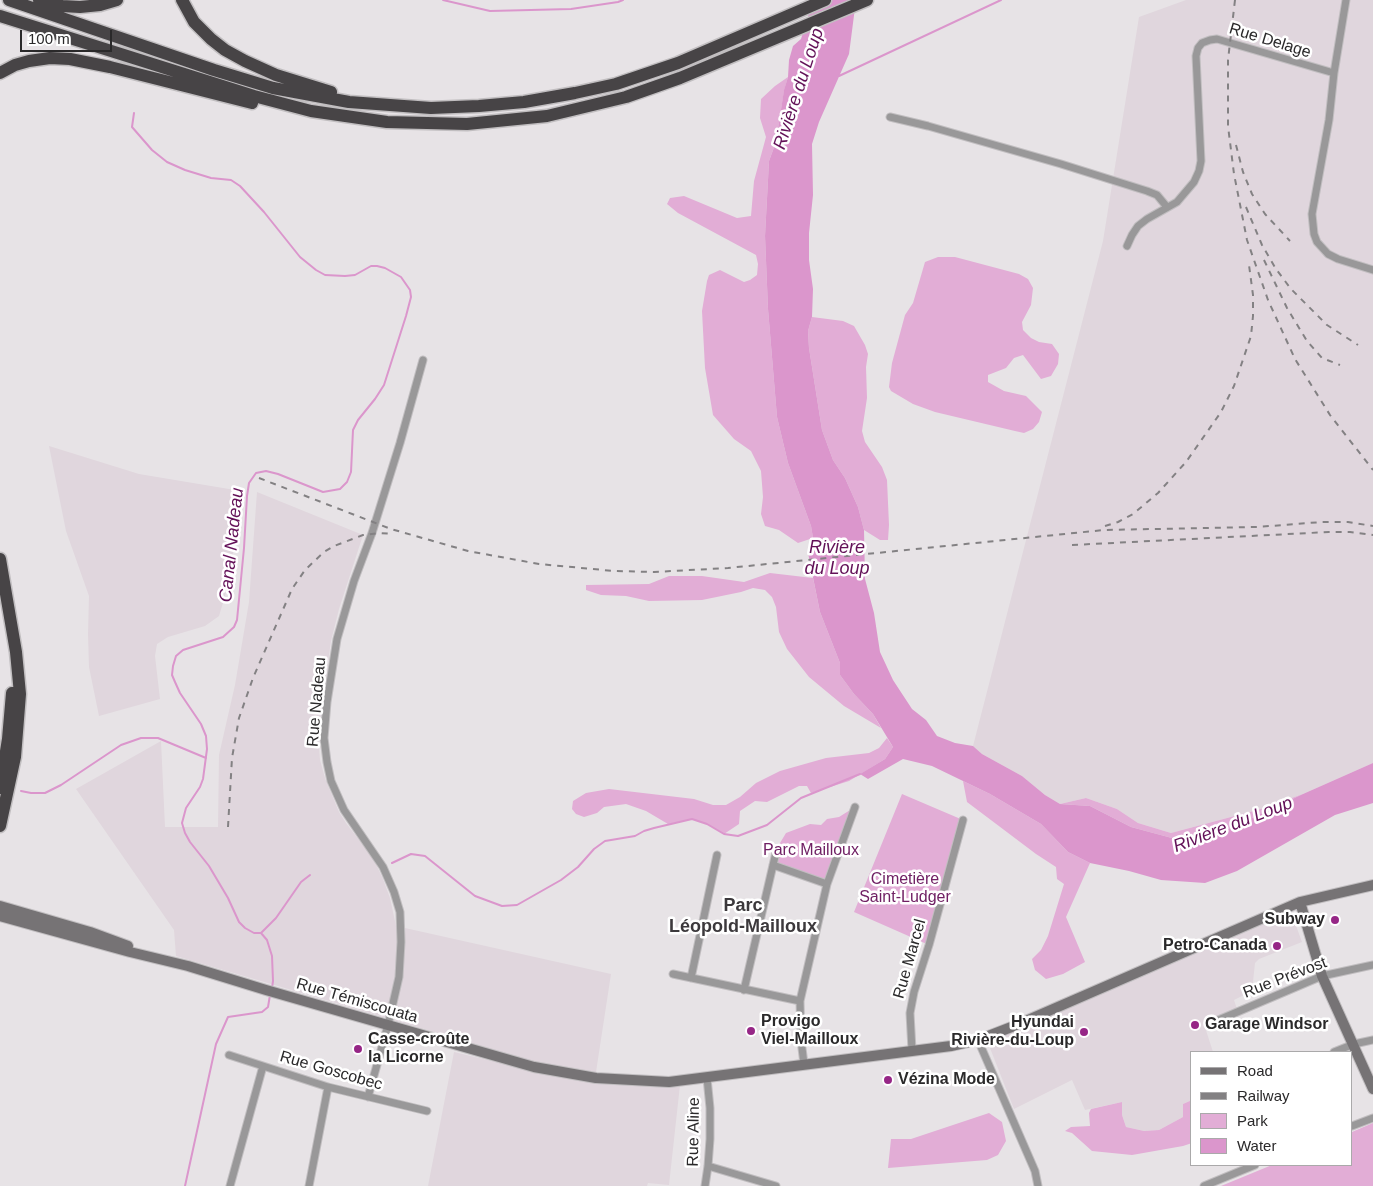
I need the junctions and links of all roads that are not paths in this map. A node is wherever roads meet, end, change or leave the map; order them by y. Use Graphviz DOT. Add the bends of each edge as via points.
graph roads {
  1 [pos="9,0"];
  2 [pos="39,0"];
  3 [pos="117,0"];
  4 [pos="182,0"];
  5 [pos="825,0"];
  6 [pos="867,0"];
  7 [pos="1346,0"];
  8 [pos="0,16"];
  9 [pos="0,22"];
  10 [pos="128,55"];
  11 [pos="0,73"];
  12 [pos="1334,73"];
  13 [pos="575,94"];
  14 [pos="890,117"];
  15 [pos="477,123"];
  16 [pos="1167,207"];
  17 [pos="1127,246"];
  18 [pos="1373,270"];
  19 [pos="423,360"];
  20 [pos="0,559"];
  21 [pos="10,618"];
  22 [pos="0,788"];
  23 [pos="855,807"];
  24 [pos="963,820"];
  25 [pos="0,826"];
  26 [pos="777,848"];
  27 [pos="717,855"];
  28 [pos="773,865"];
  29 [pos="827,884"];
  30 [pos="1373,885"];
  31 [pos="1300,902"];
  32 [pos="0,906"];
  33 [pos="0,916"];
  34 [pos="169,961"];
  35 [pos="1373,965"];
  36 [pos="673,974"];
  37 [pos="1322,976"];
  38 [pos="691,978"];
  39 [pos="744,990"];
  40 [pos="800,1002"];
  41 [pos="1209,1024"];
  42 [pos="388,1025"];
  43 [pos="978,1040"];
  44 [pos="1373,1040"];
  45 [pos="1354,1044"];
  46 [pos="912,1050"];
  47 [pos="1336,1051"];
  48 [pos="228,1055"];
  49 [pos="804,1064"];
  50 [pos="263,1066"];
  51 [pos="708,1078"];
  52 [pos="328,1087"];
  53 [pos="1373,1089"];
  54 [pos="368,1097"];
  55 [pos="427,1111"];
  56 [pos="1373,1118"];
  57 [pos="1353,1126"];
  58 [pos="708,1166"];
  59 [pos="1253,1166"];
  60 [pos="230,1186"];
  61 [pos="309,1186"];
  62 [pos="705,1186"];
  63 [pos="776,1186"];
  64 [pos="1038,1186"];
  65 [pos="1204,1186"];
  1 -- 13 [label="highway" via="237,78 311,96 431,108 502,104"];
  2 -- 3 [label="highway" via="80,7 100,6"];
  4 -- 13 [label="highway" via="194,22 225,50 276,75 324,90 380,100 438,103"];
  5 -- 13 [label="highway" via="659,70"];
  6 -- 15 [label="highway" via="654,88 546,116"];
  7 -- 12 [label="street"];
  8 -- 10 [label="highway"];
  9 -- 10 [label="highway"];
  10 -- 15 [label="highway" via="254,96 319,112 402,123"];
  11 -- 15 [label="highway" via="29,61 70,59 339,121 408,128"];
  12 -- 16 [label="street, Rue Delage" via="1217,39 1202,43 1196,56 1201,160 1194,182 1177,202"];
  12 -- 18 [label="street" via="1312,214 1314,234 1328,254"];
  14 -- 16 [label="street" via="1042,158 1147,191 1157,195"];
  16 -- 17 [label="street, Rue Delage" via="1138,226"];
  19 -- 42 [label="street, Rue Nadeau" via="337,639 324,738 336,792 344,810 383,867 400,912 399,977"];
  20 -- 21 [label="highway"];
  21 -- 22 [label="highway" via="11,703"];
  21 -- 25 [label="highway" via="18,665 20,712 14,763"];
  23 -- 29 [label="street"];
  24 -- 46 [label="street, Rue Marcel" via="914,992 910,1013"];
  26 -- 28 [label="street"];
  27 -- 38 [label="street"];
  28 -- 29 [label="street"];
  28 -- 39 [label="street"];
  29 -- 40 [label="street"];
  30 -- 31 [label="main road, Rue Témiscouata"];
  31 -- 37 [label="main road"];
  31 -- 43 [label="main road, Rue Témiscouata"];
  32 -- 34 [label="main road, Rue Témiscouata" via="90,932"];
  33 -- 34 [label="main road, Rue Témiscouata"];
  34 -- 42 [label="main road, Rue Témiscouata"];
  35 -- 37 [label="street, Rue Prévost"];
  36 -- 38 [label="street"];
  37 -- 41 [label="street, Rue Prévost"];
  37 -- 45 [label="main road"];
  38 -- 39 [label="street"];
  39 -- 40 [label="street"];
  40 -- 49 [label="street"];
  42 -- 51 [label="main road, Rue Témiscouata" via="534,1067 596,1078 670,1082"];
  42 -- 54 [label="street, Rue Nadeau"];
  43 -- 46 [label="main road, Rue Témiscouata"];
  43 -- 64 [label="street" via="1035,1171"];
  44 -- 45 [label="street"];
  45 -- 47 [label="street"];
  45 -- 53 [label="main road"];
  46 -- 49 [label="main road, Rue Témiscouata"];
  48 -- 50 [label="street, Rue Goscobec"];
  49 -- 51 [label="main road, Rue Témiscouata"];
  50 -- 52 [label="street, Rue Goscobec"];
  50 -- 60 [label="street"];
  51 -- 58 [label="street, Rue Aline"];
  52 -- 54 [label="street, Rue Goscobec"];
  52 -- 61 [label="street"];
  54 -- 55 [label="street, Rue Goscobec"];
  56 -- 57 [label="street"];
  58 -- 62 [label="street, Rue Aline"];
  58 -- 63 [label="street"];
  59 -- 65 [label="street"];
}
